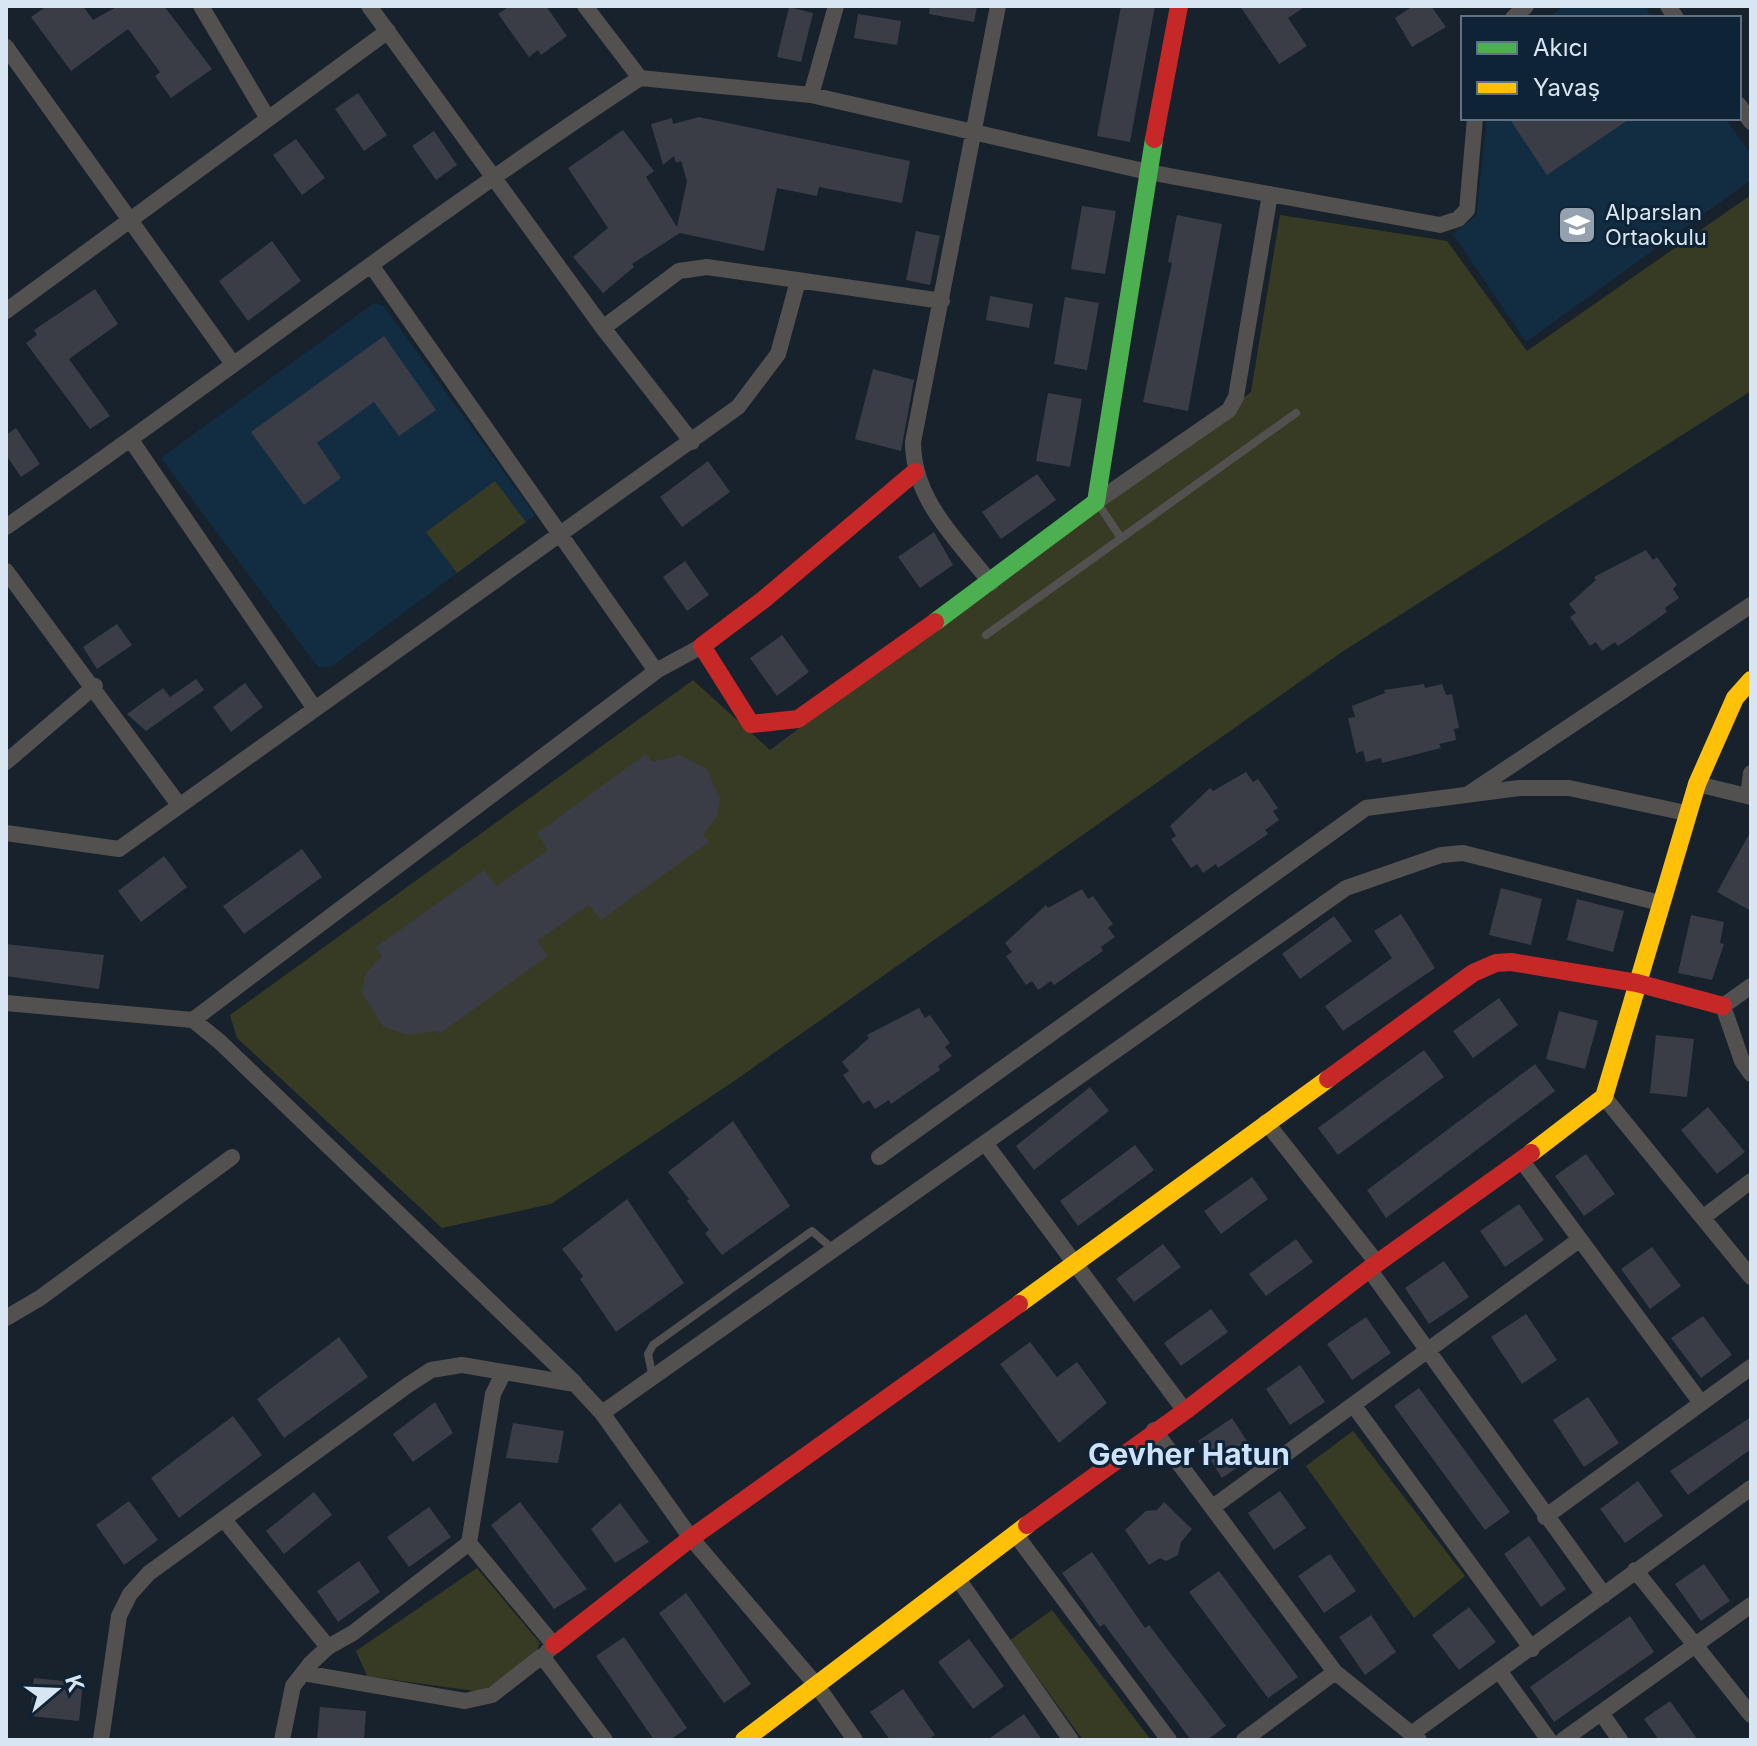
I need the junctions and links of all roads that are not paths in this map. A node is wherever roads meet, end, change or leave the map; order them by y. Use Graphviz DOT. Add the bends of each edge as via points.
graph roads {
  1 [pos="369,6"];
  2 [pos="585,6"];
  3 [pos="836,6"];
  4 [pos="998,6"];
  5 [pos="1179,6"];
  6 [pos="203,7"];
  7 [pos="388,31"];
  8 [pos="6,47"];
  9 [pos="640,78"];
  10 [pos="811,95"];
  11 [pos="267,117"];
  12 [pos="1475,120"];
  13 [pos="973,132"];
  14 [pos="1148,172"];
  15 [pos="491,176"];
  16 [pos="1270,194"];
  17 [pos="132,219"];
  18 [pos="371,265"];
  19 [pos="798,281"];
  20 [pos="942,301"];
  21 [pos="6,311"];
  22 [pos="603,328"];
  23 [pos="233,364"];
  24 [pos="1296,413"];
  25 [pos="131,440"];
  26 [pos="692,442"];
  27 [pos="915,472"];
  28 [pos="1096,502"];
  29 [pos="6,527"];
  30 [pos="557,535"];
  31 [pos="1121,538"];
  32 [pos="6,571"];
  33 [pos="991,583"];
  34 [pos="1751,605"];
  35 [pos="986,635"];
  36 [pos="702,646"];
  37 [pos="659,669"];
  38 [pos="1751,680"];
  39 [pos="95,686"];
  40 [pos="315,709"];
  41 [pos="6,762"];
  42 [pos="1751,773"];
  43 [pos="1697,784"];
  44 [pos="1749,796"];
  45 [pos="1463,797"];
  46 [pos="179,805"];
  47 [pos="1686,813"];
  48 [pos="6,833"];
  49 [pos="1660,903"];
  50 [pos="1637,983"];
  51 [pos="1751,986"];
  52 [pos="6,1003"];
  53 [pos="1723,1006"];
  54 [pos="193,1020"];
  55 [pos="1751,1074"];
  56 [pos="1604,1097"];
  57 [pos="1266,1122"];
  58 [pos="985,1143"];
  59 [pos="232,1157"];
  60 [pos="879,1157"];
  61 [pos="1522,1161"];
  62 [pos="1751,1181"];
  63 [pos="1705,1216"];
  64 [pos="1579,1240"];
  65 [pos="834,1250"];
  66 [pos="1073,1265"];
  67 [pos="1373,1266"];
  68 [pos="1751,1277"];
  69 [pos="6,1318"];
  70 [pos="1428,1351"];
  71 [pos="1751,1367"];
  72 [pos="504,1372"];
  73 [pos="653,1378"];
  74 [pos="575,1384"];
  75 [pos="1701,1403"];
  76 [pos="1354,1406"];
  77 [pos="1185,1411"];
  78 [pos="602,1413"];
  79 [pos="1154,1430"];
  80 [pos="1751,1488"];
  81 [pos="1213,1507"];
  82 [pos="1545,1517"];
  83 [pos="225,1521"];
  84 [pos="1016,1535"];
  85 [pos="691,1538"];
  86 [pos="469,1543"];
  87 [pos="1635,1570"];
  88 [pos="958,1579"];
  89 [pos="1604,1595"];
  90 [pos="1751,1605"];
  91 [pos="1697,1646"];
  92 [pos="328,1647"];
  93 [pos="1532,1649"];
  94 [pos="548,1650"];
  95 [pos="1335,1672"];
  96 [pos="1500,1672"];
  97 [pos="303,1673"];
  98 [pos="818,1687"];
  99 [pos="1602,1714"];
  100 [pos="1751,1715"];
  101 [pos="1416,1736"];
  102 [pos="101,1740"];
  103 [pos="282,1740"];
  104 [pos="605,1740"];
  105 [pos="744,1740"];
  106 [pos="855,1740"];
  107 [pos="1071,1740"];
  108 [pos="1169,1740"];
  109 [pos="1244,1740"];
  110 [pos="1549,1740"];
  111 [pos="1563,1740"];
  112 [pos="1620,1740"];
  1 -- 7 [label="street"];
  2 -- 9 [label="street"];
  3 -- 10 [label="street"];
  4 -- 13 [label="street"];
  5 -- 14 [label="street"];
  6 -- 11 [label="street"];
  7 -- 11 [label="street"];
  7 -- 15 [label="street"];
  8 -- 17 [label="street"];
  9 -- 10 [label="street"];
  9 -- 15 [label="street"];
  10 -- 13 [label="street"];
  11 -- 17 [label="street"];
  12 -- 16 [label="street" via="1467,210 1458,219 1440,225"];
  13 -- 14 [label="street"];
  13 -- 20 [label="street"];
  14 -- 16 [label="street"];
  14 -- 28 [label="street"];
  15 -- 18 [label="street"];
  15 -- 22 [label="street"];
  16 -- 28 [label="street" via="1236,397 1229,410"];
  17 -- 21 [label="street"];
  17 -- 23 [label="street"];
  18 -- 23 [label="street"];
  18 -- 30 [label="street"];
  19 -- 20 [label="street"];
  19 -- 22 [label="street" via="707,267 679,271"];
  19 -- 26 [label="street" via="778,354 738,407"];
  20 -- 27 [label="street" via="913,442"];
  22 -- 26 [label="street"];
  23 -- 25 [label="street"];
  24 -- 31 [label="lane"];
  25 -- 29 [label="street"];
  25 -- 40 [label="street"];
  26 -- 30 [label="street"];
  27 -- 33 [label="street" via="935,514"];
  27 -- 36 [label="street"];
  28 -- 31 [label="lane"];
  28 -- 33 [label="street"];
  30 -- 37 [label="street"];
  30 -- 40 [label="street"];
  31 -- 35 [label="lane"];
  32 -- 39 [label="street"];
  33 -- 36 [label="street" via="798,719 751,724"];
  34 -- 45 [label="street"];
  36 -- 37 [label="street"];
  37 -- 54 [label="street"];
  38 -- 43 [label="street" via="1735,698"];
  39 -- 41 [label="street"];
  39 -- 46 [label="street"];
  40 -- 46 [label="street"];
  42 -- 44 [label="street"];
  43 -- 44 [label="street"];
  43 -- 47 [label="street"];
  45 -- 47 [label="street" via="1519,788 1569,788"];
  45 -- 60 [label="street" via="1366,808"];
  46 -- 48 [label="street" via="119,849"];
  47 -- 49 [label="street"];
  49 -- 50 [label="street"];
  49 -- 58 [label="street" via="1463,853 1441,855 1346,888"];
  50 -- 53 [label="street"];
  50 -- 56 [label="street"];
  50 -- 57 [label="street" via="1496,963 1473,973"];
  51 -- 53 [label="street"];
  52 -- 54 [label="street"];
  53 -- 55 [label="street"];
  54 -- 74 [label="street"];
  56 -- 61 [label="street"];
  56 -- 63 [label="street"];
  57 -- 66 [label="street"];
  57 -- 67 [label="street"];
  58 -- 65 [label="street"];
  58 -- 66 [label="street"];
  59 -- 69 [label="street"];
  61 -- 64 [label="street"];
  61 -- 67 [label="street"];
  62 -- 63 [label="street"];
  63 -- 68 [label="street"];
  64 -- 70 [label="street"];
  64 -- 75 [label="street"];
  65 -- 73 [label="street"];
  65 -- 73 [label="lane" via="812,1231 653,1345 648,1354"];
  66 -- 77 [label="street"];
  66 -- 85 [label="street"];
  67 -- 70 [label="street"];
  67 -- 77 [label="street"];
  70 -- 76 [label="street"];
  70 -- 82 [label="street"];
  71 -- 75 [label="street"];
  72 -- 74 [label="street"];
  72 -- 83 [label="street" via="462,1365 431,1370"];
  72 -- 86 [label="street" via="493,1394"];
  73 -- 78 [label="street"];
  74 -- 78 [label="street"];
  75 -- 82 [label="street"];
  76 -- 81 [label="street"];
  76 -- 93 [label="street"];
  77 -- 79 [label="street"];
  78 -- 85 [label="street"];
  79 -- 81 [label="street"];
  79 -- 84 [label="street"];
  80 -- 87 [label="street"];
  81 -- 95 [label="street"];
  82 -- 89 [label="street"];
  83 -- 92 [label="street"];
  83 -- 102 [label="street" via="149,1573 130,1594 119,1616"];
  84 -- 88 [label="street"];
  84 -- 108 [label="street"];
  85 -- 94 [label="street"];
  85 -- 98 [label="street"];
  86 -- 92 [label="street"];
  86 -- 94 [label="street"];
  87 -- 89 [label="street"];
  87 -- 91 [label="street"];
  88 -- 98 [label="street"];
  88 -- 107 [label="street"];
  89 -- 93 [label="street"];
  90 -- 91 [label="street"];
  91 -- 99 [label="street"];
  91 -- 100 [label="street"];
  92 -- 97 [label="street"];
  93 -- 96 [label="street"];
  94 -- 97 [label="street" via="492,1695 465,1701"];
  94 -- 104 [label="street"];
  95 -- 101 [label="street"];
  95 -- 109 [label="street"];
  96 -- 101 [label="street"];
  96 -- 110 [label="street"];
  97 -- 103 [label="street" via="293,1686"];
  98 -- 105 [label="street"];
  98 -- 106 [label="street"];
  99 -- 111 [label="street"];
  99 -- 112 [label="street"];
}
